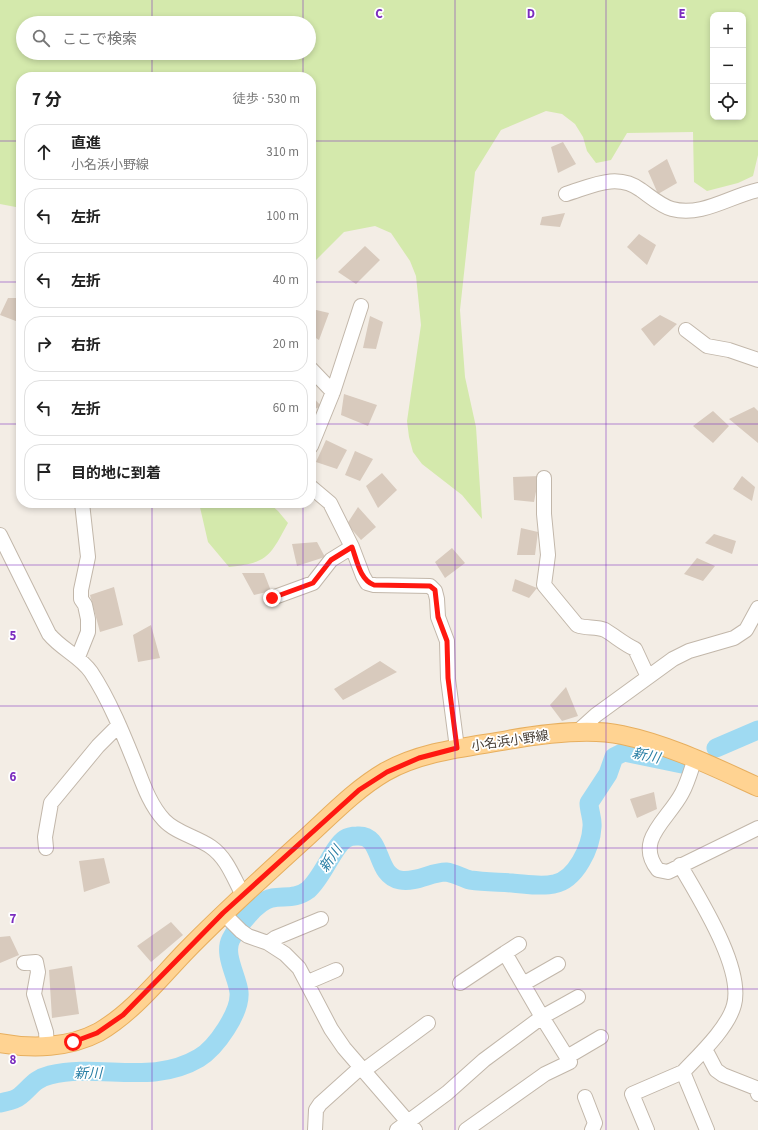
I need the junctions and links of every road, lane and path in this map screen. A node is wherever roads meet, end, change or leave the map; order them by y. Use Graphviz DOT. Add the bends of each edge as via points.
graph roads {
  1 [pos="758,190"];
  2 [pos="566,194"];
  3 [pos="361,306"];
  4 [pos="686,330"];
  5 [pos="758,360"];
  6 [pos="316,374"];
  7 [pos="333,392"];
  8 [pos="316,434"];
  9 [pos="544,478"];
  10 [pos="316,491"];
  11 [pos="83,508"];
  12 [pos="0,535"];
  13 [pos="352,547"];
  14 [pos="272,598"];
  15 [pos="758,608"];
  16 [pos="78,657"];
  17 [pos="648,677"];
  18 [pos="119,725"];
  19 [pos="576,733"];
  20 [pos="457,748"];
  21 [pos="695,758"];
  22 [pos="758,787"];
  23 [pos="758,828"];
  24 [pos="46,848"];
  25 [pos="680,865"];
  26 [pos="242,895"];
  27 [pos="226,916"];
  28 [pos="321,919"];
  29 [pos="268,943"];
  30 [pos="519,944"];
  31 [pos="505,953"];
  32 [pos="24,963"];
  33 [pos="558,964"];
  34 [pos="336,970"];
  35 [pos="308,982"];
  36 [pos="460,983"];
  37 [pos="523,984"];
  38 [pos="578,997"];
  39 [pos="542,1017"];
  40 [pos="428,1023"];
  41 [pos="601,1037"];
  42 [pos="0,1043"];
  43 [pos="47,1046"];
  44 [pos="705,1049"];
  45 [pos="566,1057"];
  46 [pos="362,1069"];
  47 [pos="683,1072"];
  48 [pos="757,1090"];
  49 [pos="585,1097"];
  50 [pos="407,1127"];
  51 [pos="315,1130"];
  52 [pos="466,1130"];
  53 [pos="592,1130"];
  54 [pos="647,1130"];
  55 [pos="707,1130"];
  1 -- 2 [label="street" via="741,194 707,209 689,211 660,204 635,185 621,180 611,179"];
  3 -- 7 [label="street"];
  4 -- 5 [label="street" via="708,346 730,350"];
  6 -- 7 [label="street"];
  7 -- 8 [label="street"];
  9 -- 17 [label="street" via="548,555 544,585 577,625 604,629 635,648"];
  10 -- 13 [label="street" via="330,503"];
  11 -- 16 [label="street" via="88,557 81,599 85,605 88,625"];
  12 -- 16 [label="street" via="49,634 56,643"];
  13 -- 14 [label="street" via="331,560 313,583"];
  13 -- 20 [label="street" via="367,582 374,585 430,586 435,590 438,617 447,641 448,678"];
  15 -- 17 [label="street" via="746,630 734,638 689,651"];
  16 -- 18 [label="street" via="91,672"];
  17 -- 19 [label="street"];
  18 -- 24 [label="street" via="98,746 51,803 45,837"];
  18 -- 26 [label="street" via="147,795 164,820 211,847 226,864"];
  19 -- 20 [label="main road, 小名浜小野線" via="518,738"];
  19 -- 21 [label="main road, 小名浜小野線" via="620,735"];
  20 -- 26 [label="main road, 小名浜小野線" via="419,758 387,772 359,790"];
  21 -- 22 [label="main road, 小名浜小野線"];
  21 -- 25 [label="street" via="682,794 652,834 649,844 652,862 658,870 668,872"];
  23 -- 25 [label="street"];
  25 -- 44 [label="street" via="725,949 735,978 734,1005 728,1019"];
  26 -- 27 [label="main road, 小名浜小野線"];
  27 -- 29 [label="street" via="248,936"];
  27 -- 43 [label="main road, 小名浜小野線" via="123,1015 97,1033 73,1042"];
  28 -- 29 [label="street"];
  29 -- 35 [label="street" via="285,954"];
  30 -- 31 [label="street"];
  31 -- 36 [label="street"];
  31 -- 37 [label="street"];
  32 -- 43 [label="street" via="36,962 38,972 34,994 46,1032"];
  33 -- 37 [label="street"];
  34 -- 35 [label="street"];
  35 -- 46 [label="street" via="331,1029"];
  37 -- 39 [label="street"];
  38 -- 39 [label="street"];
  39 -- 45 [label="street"];
  39 -- 50 [label="street" via="484,1060"];
  40 -- 46 [label="street"];
  41 -- 45 [label="street"];
  42 -- 43 [label="main road, 小名浜小野線"];
  44 -- 47 [label="street"];
  44 -- 48 [label="street" via="716,1070"];
  45 -- 52 [label="street" via="570,1062 545,1074"];
  46 -- 50 [label="street"];
  46 -- 51 [label="street" via="320,1104 316,1110"];
  47 -- 54 [label="street" via="632,1094"];
  47 -- 55 [label="street"];
  49 -- 53 [label="street" via="595,1123"];
}
